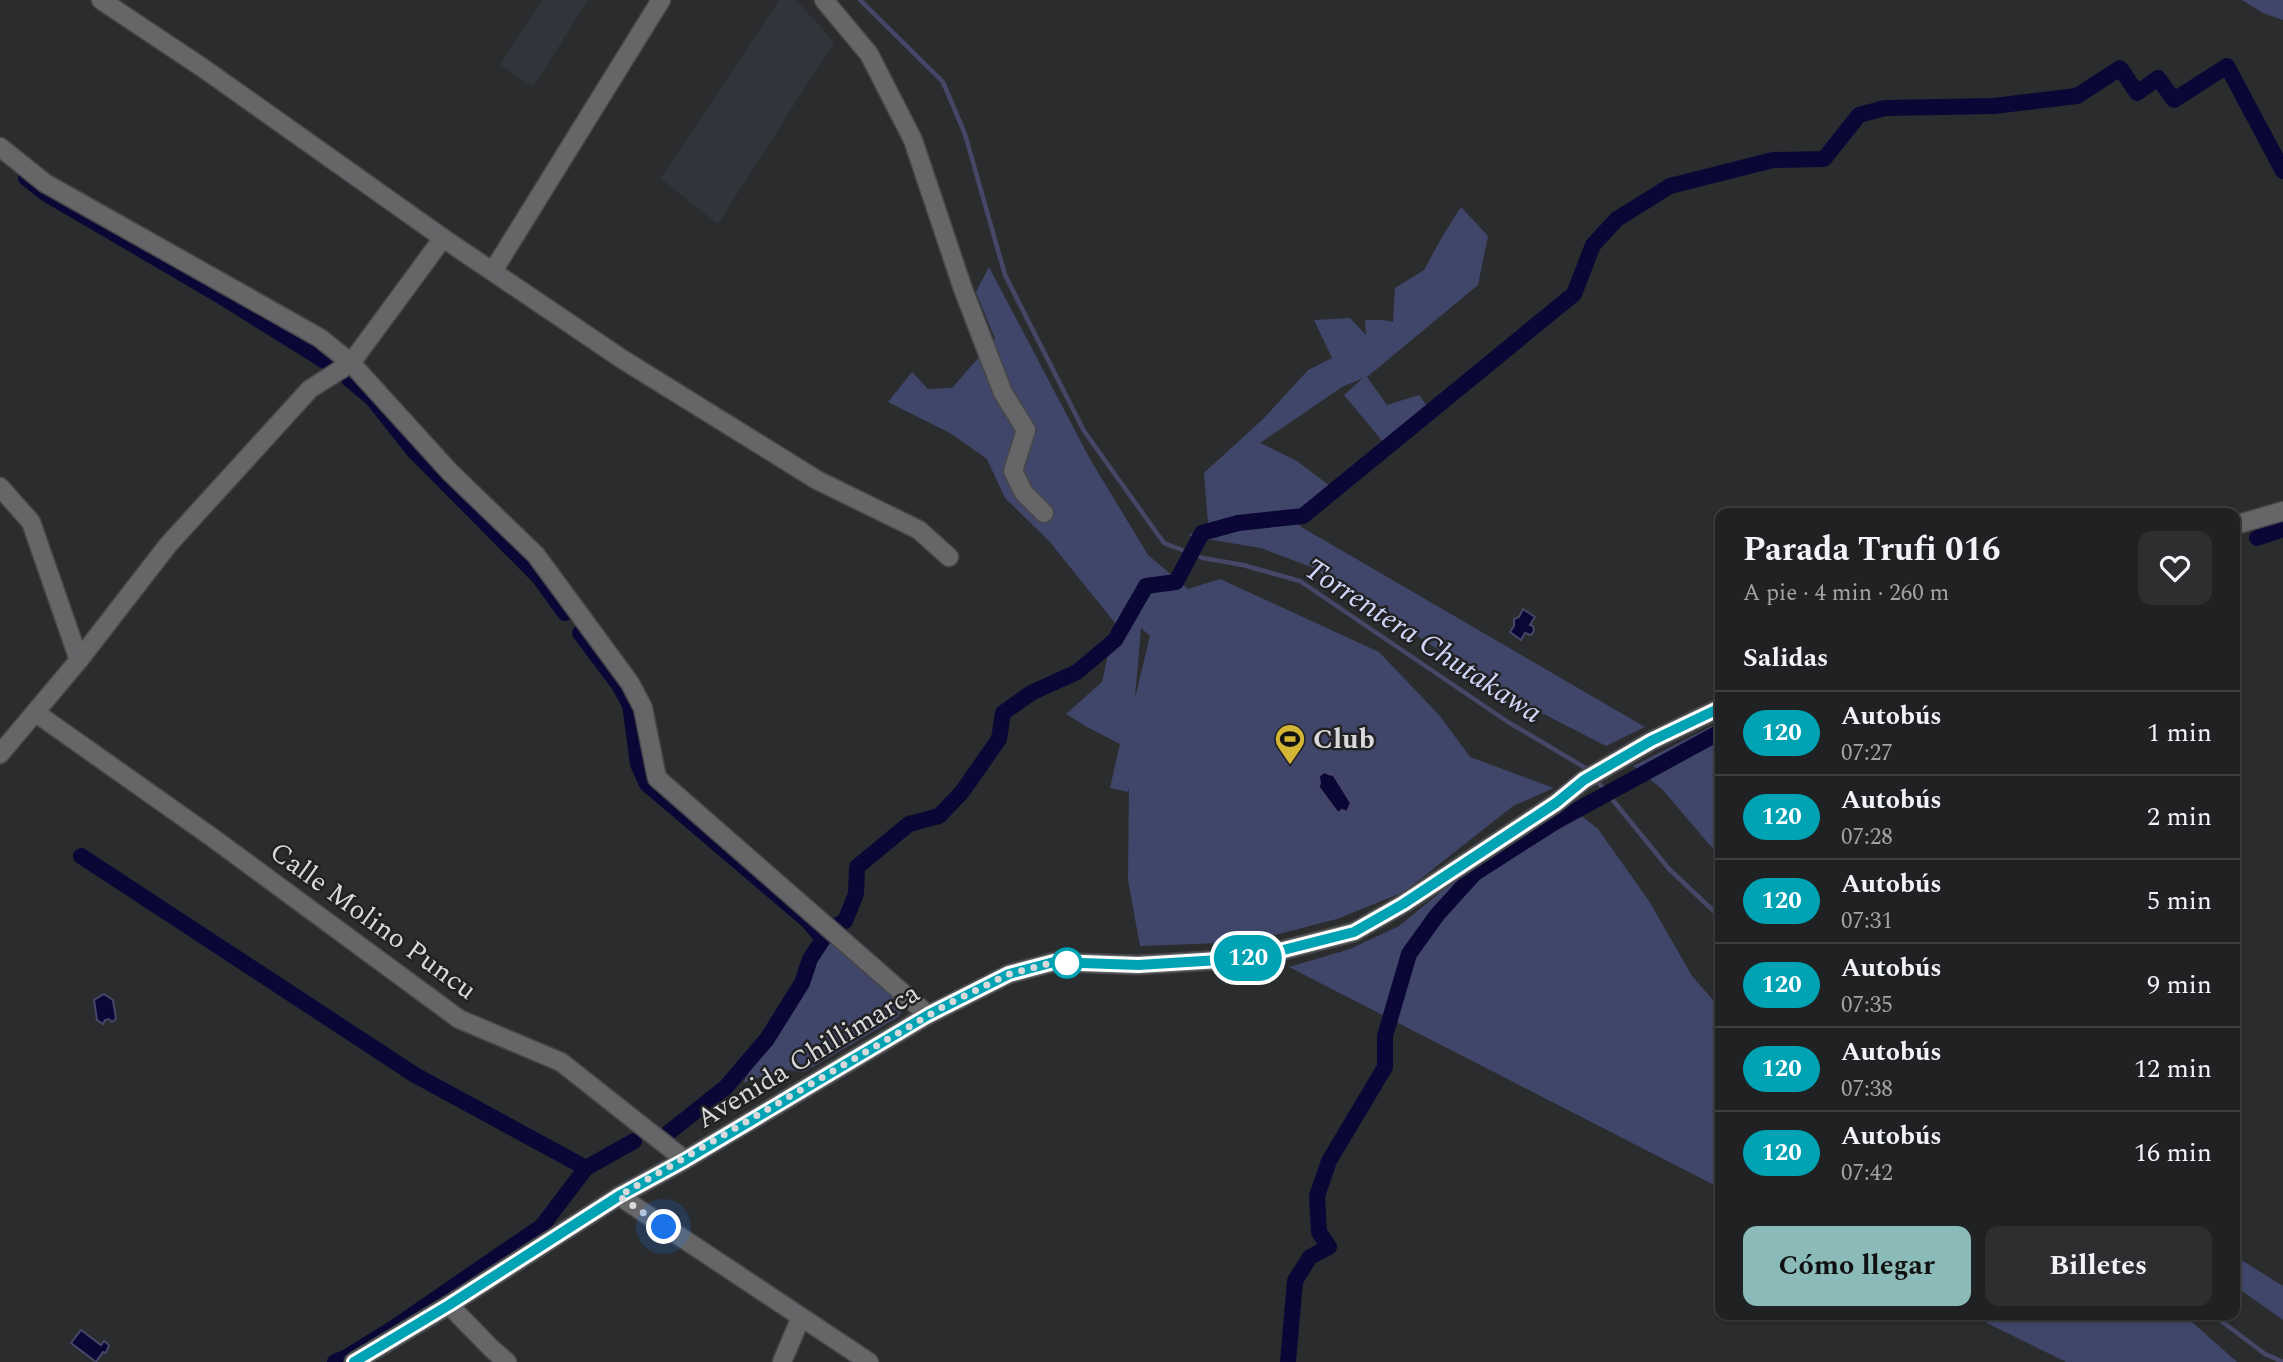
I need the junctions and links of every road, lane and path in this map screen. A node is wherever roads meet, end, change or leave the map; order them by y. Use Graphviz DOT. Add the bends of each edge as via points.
graph roads {
  1 [pos="101,0"];
  2 [pos="661,0"];
  3 [pos="824,0"];
  4 [pos="0,147"];
  5 [pos="443,237"];
  6 [pos="493,271"];
  7 [pos="351,363"];
  8 [pos="0,487"];
  9 [pos="2283,511"];
  10 [pos="1044,513"];
  11 [pos="2240,524"];
  12 [pos="949,557"];
  13 [pos="79,660"];
  14 [pos="1715,710"];
  15 [pos="36,713"];
  16 [pos="0,754"];
  17 [pos="928,1015"];
  18 [pos="685,1160"];
  19 [pos="619,1196"];
  20 [pos="449,1305"];
  21 [pos="801,1317"];
  22 [pos="354,1362"];
  23 [pos="507,1362"];
  24 [pos="782,1362"];
  25 [pos="869,1362"];
  1 -- 5 [label="street"];
  2 -- 6 [label="street"];
  3 -- 10 [label="street" via="869,54 912,140 1003,393 1026,430 1013,471 1024,492"];
  4 -- 7 [label="street" via="45,183 320,338"];
  5 -- 6 [label="street"];
  5 -- 7 [label="street"];
  6 -- 12 [label="street" via="622,359 817,480 919,530"];
  7 -- 13 [label="street" via="310,389 169,545"];
  7 -- 17 [label="street" via="450,472 536,555 559,586 643,708 657,778"];
  8 -- 13 [label="street" via="31,522"];
  9 -- 11 [label="street"];
  13 -- 15 [label="street"];
  14 -- 17 [label="street, Avenida Chillimarca" via="1584,780 1556,803 1354,932 1252,958 1138,965 1054,962 1009,974"];
  15 -- 16 [label="street"];
  15 -- 18 [label="street, Calle Molino Puncu" via="459,1019 561,1062"];
  17 -- 18 [label="street, Avenida Chillimarca"];
  18 -- 19 [label="street, Avenida Chillimarca"];
  19 -- 20 [label="street, Avenida Chillimarca"];
  19 -- 21 [label="street"];
  20 -- 22 [label="street, Avenida Chillimarca"];
  20 -- 23 [label="street"];
  21 -- 24 [label="street"];
  21 -- 25 [label="street"];
}
